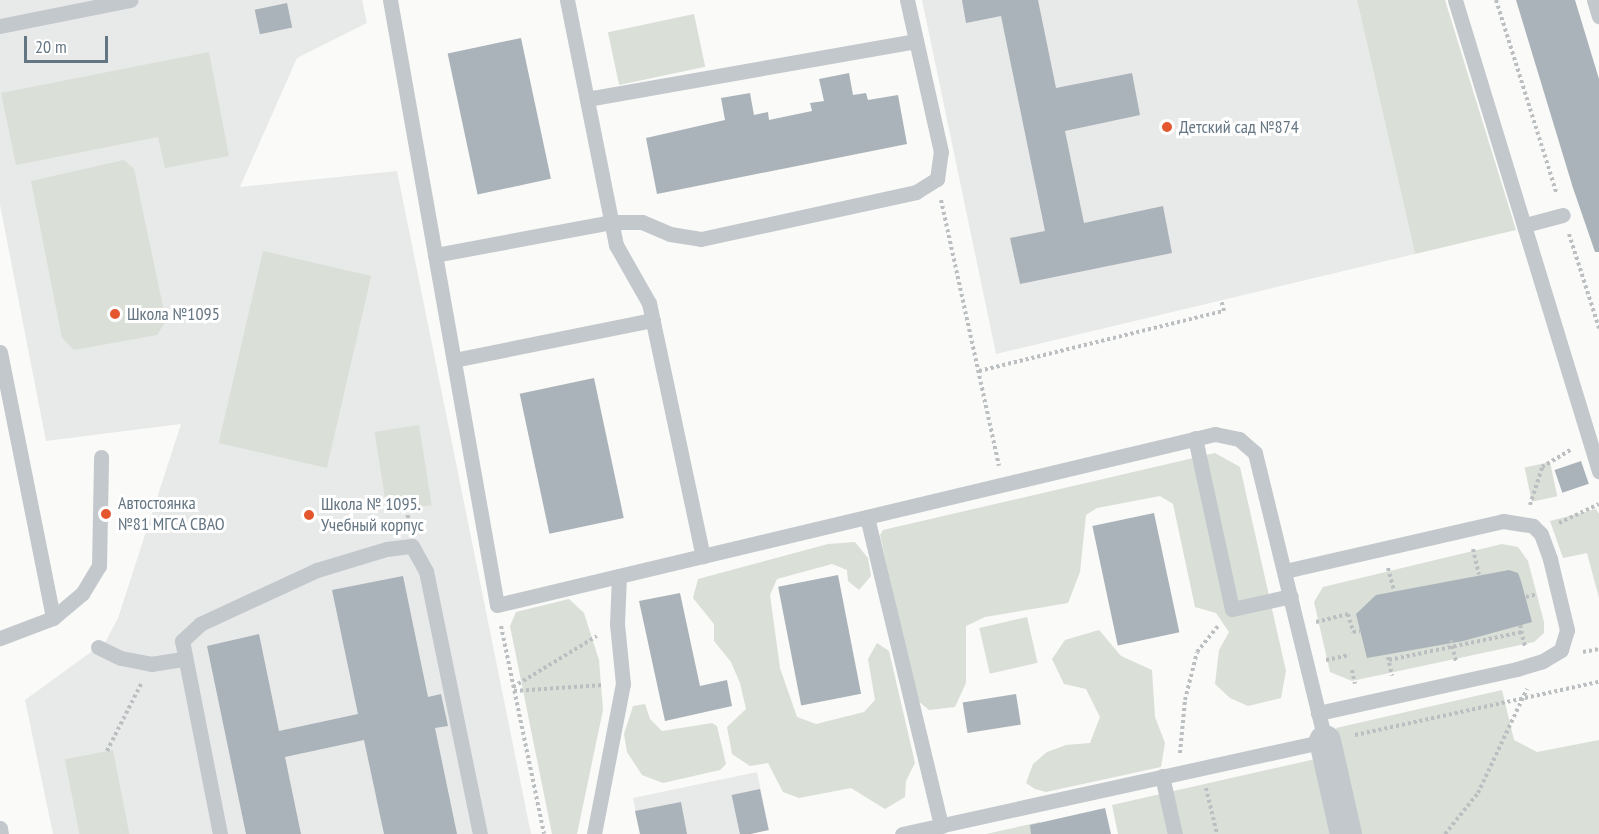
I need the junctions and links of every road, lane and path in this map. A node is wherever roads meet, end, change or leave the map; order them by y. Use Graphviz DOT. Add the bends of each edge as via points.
graph roads {
  1 [pos="130,0"];
  2 [pos="390,0"];
  3 [pos="567,0"];
  4 [pos="907,0"];
  5 [pos="1455,0"];
  6 [pos="1496,0"];
  7 [pos="1594,0"];
  8 [pos="1599,16"];
  9 [pos="0,26"];
  10 [pos="916,41"];
  11 [pos="587,99"];
  12 [pos="937,179"];
  13 [pos="1563,215"];
  14 [pos="611,222"];
  15 [pos="1525,225"];
  16 [pos="435,255"];
  17 [pos="1221,300"];
  18 [pos="652,320"];
  19 [pos="1599,328"];
  20 [pos="0,352"];
  21 [pos="454,360"];
  22 [pos="978,371"];
  23 [pos="1196,438"];
  24 [pos="1589,439"];
  25 [pos="101,457"];
  26 [pos="1599,472"];
  27 [pos="1003,484"];
  28 [pos="1599,504"];
  29 [pos="867,517"];
  30 [pos="1524,523"];
  31 [pos="1541,534"];
  32 [pos="1472,546"];
  33 [pos="703,556"];
  34 [pos="1387,565"];
  35 [pos="1285,571"];
  36 [pos="1479,574"];
  37 [pos="619,576"];
  38 [pos="1394,591"];
  39 [pos="1541,594"];
  40 [pos="1291,596"];
  41 [pos="1526,597"];
  42 [pos="497,605"];
  43 [pos="1232,609"];
  44 [pos="53,618"];
  45 [pos="1313,622"];
  46 [pos="617,624"];
  47 [pos="1520,625"];
  48 [pos="1360,631"];
  49 [pos="1522,632"];
  50 [pos="0,638"];
  51 [pos="1451,640"];
  52 [pos="1452,646"];
  53 [pos="98,647"];
  54 [pos="1526,647"];
  55 [pos="1349,655"];
  56 [pos="183,659"];
  57 [pos="1322,661"];
  58 [pos="1456,662"];
  59 [pos="151,664"];
  60 [pos="1352,670"];
  61 [pos="1392,676"];
  62 [pos="1599,682"];
  63 [pos="623,684"];
  64 [pos="1355,685"];
  65 [pos="514,689"];
  66 [pos="1522,698"];
  67 [pos="1329,730"];
  68 [pos="106,751"];
  69 [pos="1201,767"];
  70 [pos="1177,772"];
  71 [pos="1162,776"];
  72 [pos="940,826"];
  73 [pos="0,828"];
  74 [pos="1,834"];
  75 [pos="220,834"];
  76 [pos="480,834"];
  77 [pos="544,834"];
  78 [pos="594,834"];
  79 [pos="902,834"];
  80 [pos="1174,834"];
  81 [pos="1217,834"];
  82 [pos="1346,834"];
  83 [pos="1445,834"];
  1 -- 9 [label="lane"];
  2 -- 16 [label="lane"];
  3 -- 11 [label="lane"];
  4 -- 10 [label="lane"];
  5 -- 15 [label="lane"];
  6 -- 13 [label="path"];
  7 -- 8 [label="lane"];
  10 -- 11 [label="lane"];
  10 -- 12 [label="lane" via="941,152"];
  11 -- 14 [label="lane"];
  12 -- 14 [label="lane" via="916,192 701,239 670,234 642,222"];
  12 -- 22 [label="path"];
  13 -- 15 [label="lane"];
  13 -- 19 [label="path"];
  14 -- 16 [label="lane"];
  14 -- 18 [label="lane" via="616,245 649,303"];
  15 -- 24 [label="lane"];
  16 -- 21 [label="lane"];
  17 -- 22 [label="path" via="1224,311"];
  18 -- 21 [label="lane"];
  18 -- 33 [label="lane"];
  20 -- 44 [label="lane"];
  21 -- 42 [label="lane"];
  22 -- 27 [label="path"];
  23 -- 27 [label="lane"];
  23 -- 35 [label="lane" via="1215,434 1239,439 1255,453"];
  23 -- 43 [label="lane"];
  24 -- 26 [label="lane"];
  24 -- 30 [label="path" via="1542,466"];
  25 -- 44 [label="lane" via="99,566 82,594"];
  27 -- 29 [label="lane"];
  28 -- 31 [label="path"];
  29 -- 33 [label="lane"];
  29 -- 72 [label="lane"];
  30 -- 31 [label="lane"];
  30 -- 35 [label="lane" via="1503,521"];
  31 -- 67 [label="lane" via="1567,630 1561,651 1544,661"];
  32 -- 36 [label="path"];
  33 -- 37 [label="lane"];
  34 -- 38 [label="path"];
  35 -- 40 [label="lane"];
  37 -- 42 [label="lane"];
  37 -- 46 [label="lane"];
  39 -- 41 [label="path"];
  40 -- 43 [label="lane"];
  40 -- 67 [label="lane"];
  42 -- 65 [label="path"];
  43 -- 70 [label="path" via="1197,652 1185,700"];
  44 -- 50 [label="lane"];
  45 -- 48 [label="path" via="1348,614 1353,632"];
  46 -- 63 [label="lane"];
  46 -- 65 [label="path"];
  47 -- 49 [label="path"];
  49 -- 52 [label="path"];
  49 -- 54 [label="path"];
  51 -- 52 [label="path"];
  52 -- 58 [label="path"];
  52 -- 61 [label="path" via="1388,658"];
  53 -- 59 [label="lane" via="121,658"];
  55 -- 57 [label="path"];
  56 -- 59 [label="lane"];
  56 -- 75 [label="lane"];
  56 -- 76 [label="lane" via="182,641 200,624 317,570 411,539 426,571"];
  59 -- 68 [label="path"];
  60 -- 64 [label="path"];
  62 -- 66 [label="path"];
  63 -- 65 [label="path"];
  63 -- 78 [label="lane"];
  65 -- 77 [label="path"];
  66 -- 67 [label="path"];
  66 -- 83 [label="path" via="1478,793"];
  67 -- 69 [label="lane"];
  67 -- 82 [label="street"];
  69 -- 70 [label="lane"];
  69 -- 81 [label="path"];
  70 -- 71 [label="lane"];
  71 -- 72 [label="lane"];
  71 -- 80 [label="lane"];
  72 -- 79 [label="lane"];
  73 -- 74 [label="lane"];
}
